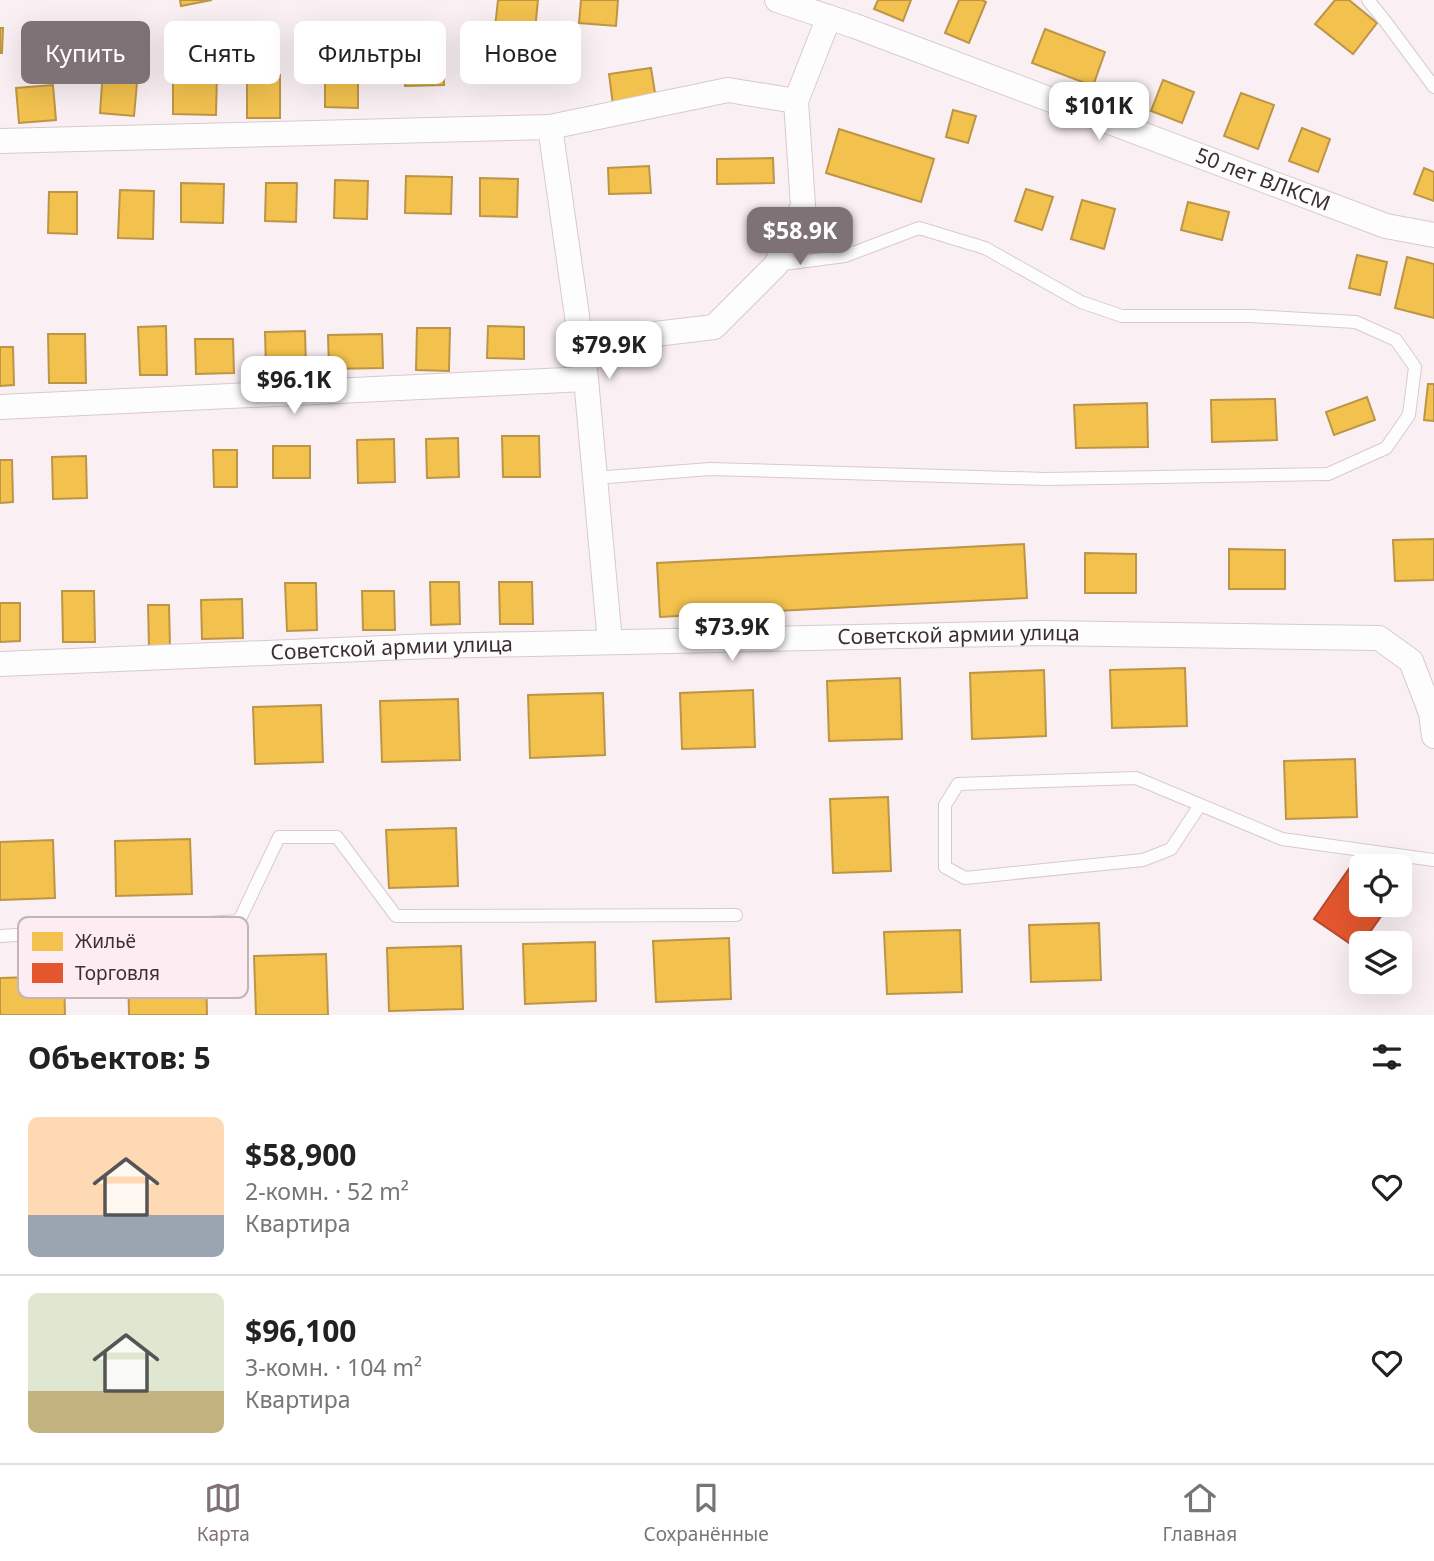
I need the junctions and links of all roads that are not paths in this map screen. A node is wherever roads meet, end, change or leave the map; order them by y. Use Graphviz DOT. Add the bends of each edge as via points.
graph roads {
  1 [pos="777,0"];
  2 [pos="1368,0"];
  3 [pos="829,17"];
  4 [pos="1434,87"];
  5 [pos="796,101"];
  6 [pos="550,127"];
  7 [pos="0,141"];
  8 [pos="1434,235"];
  9 [pos="776,265"];
  10 [pos="580,343"];
  11 [pos="586,379"];
  12 [pos="0,407"];
  13 [pos="595,478"];
  14 [pos="610,642"];
  15 [pos="0,664"];
  16 [pos="1434,736"];
  17 [pos="1200,805"];
  18 [pos="1434,860"];
  19 [pos="736,915"];
  20 [pos="241,917"];
  21 [pos="18,935"];
  22 [pos="0,936"];
  1 -- 3 [label="street, 50 лет ВЛКСМ"];
  2 -- 4 [label="lane"];
  3 -- 5 [label="street"];
  3 -- 8 [label="street, 50 лет ВЛКСМ" via="1386,226"];
  5 -- 6 [label="street" via="728,90"];
  5 -- 9 [label="street" via="803,206"];
  6 -- 7 [label="street"];
  6 -- 10 [label="street"];
  9 -- 10 [label="street" via="714,327"];
  9 -- 13 [label="lane" via="845,256 919,228 985,248 1081,302 1122,316 1356,322 1396,340 1415,367 1409,415 1386,449 1328,474 1046,479 710,469"];
  10 -- 11 [label="street"];
  11 -- 12 [label="street"];
  11 -- 13 [label="street"];
  13 -- 14 [label="street"];
  14 -- 15 [label="street, Советской армии улица"];
  14 -- 16 [label="street, Советской армии улица" via="1042,633 1379,638 1411,661 1431,713"];
  17 -- 17 [label="lane" via="1136,778 958,784 945,805 945,867 965,878 1143,860 1171,849"];
  17 -- 18 [label="lane" via="1282,839"];
  19 -- 20 [label="lane" via="396,916 337,837 279,837"];
  21 -- 22 [label="lane"];
}
